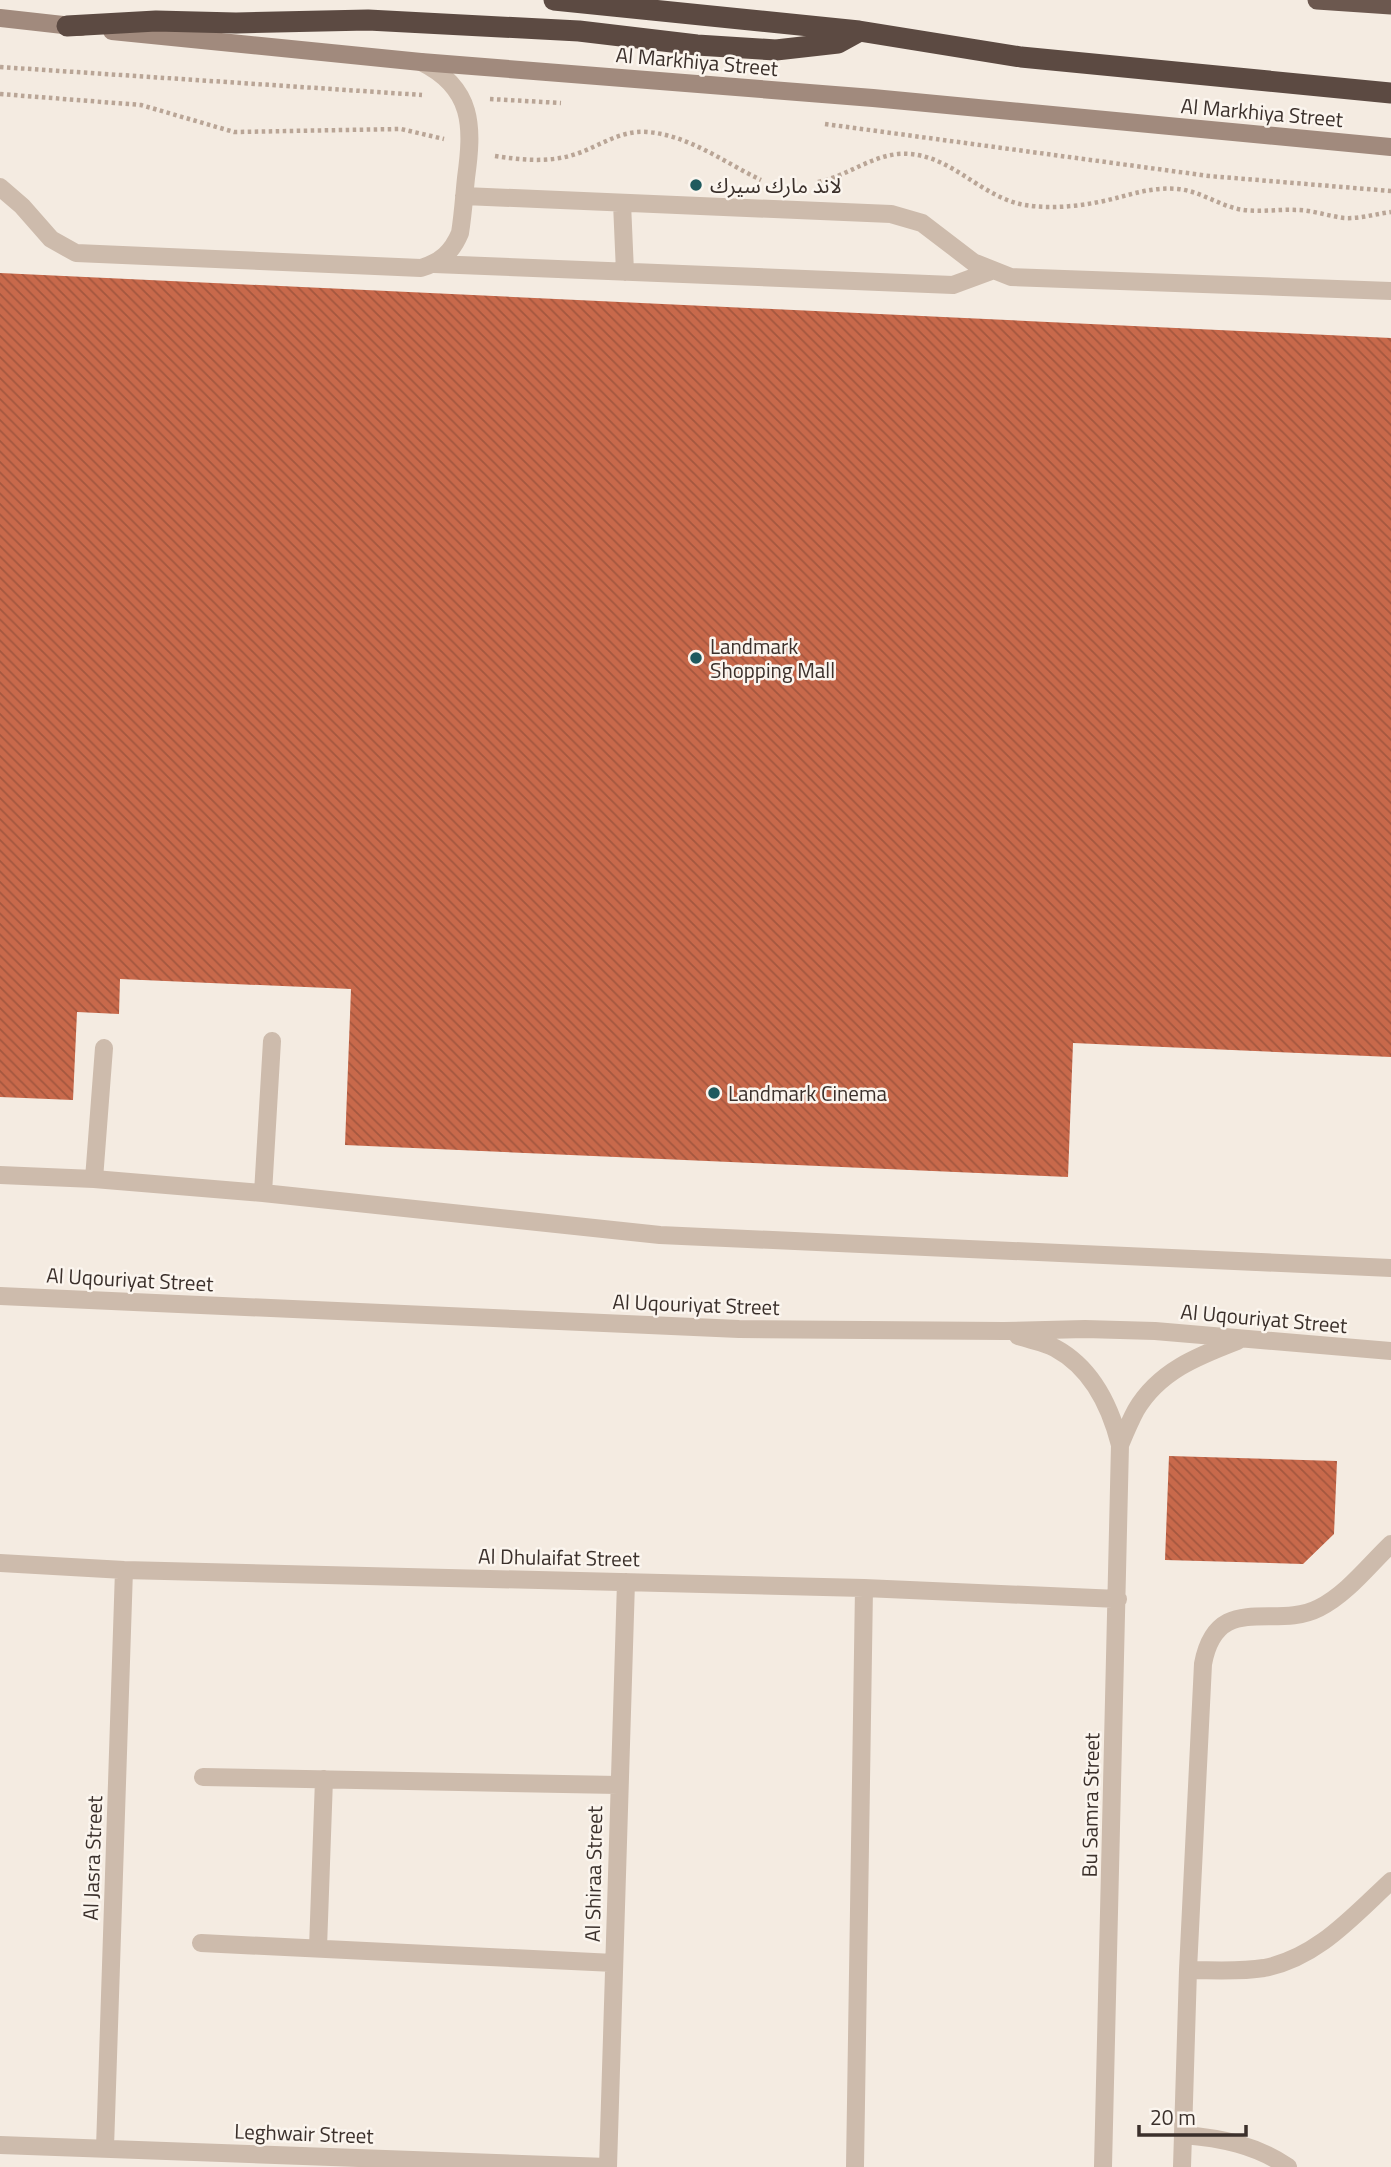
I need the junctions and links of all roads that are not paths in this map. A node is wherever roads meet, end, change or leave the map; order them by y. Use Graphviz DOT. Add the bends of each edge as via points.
graph roads {
  1 [pos="554,0"];
  2 [pos="1317,0"];
  3 [pos="1391,5"];
  4 [pos="0,18"];
  5 [pos="67,26"];
  6 [pos="859,31"];
  7 [pos="421,62"];
  8 [pos="1391,93"];
  9 [pos="1391,147"];
  10 [pos="0,187"];
  11 [pos="464,197"];
  12 [pos="622,203"];
  13 [pos="434,264"];
  14 [pos="991,271"];
  15 [pos="625,272"];
  16 [pos="1391,291"];
  17 [pos="272,1041"];
  18 [pos="104,1048"];
  19 [pos="0,1175"];
  20 [pos="94,1179"];
  21 [pos="263,1193"];
  22 [pos="1391,1268"];
  23 [pos="0,1296"];
  24 [pos="1004,1331"];
  25 [pos="1241,1340"];
  26 [pos="1391,1351"];
  27 [pos="1120,1445"];
  28 [pos="1391,1544"];
  29 [pos="0,1563"];
  30 [pos="124,1570"];
  31 [pos="626,1582"];
  32 [pos="864,1588"];
  33 [pos="1118,1599"];
  34 [pos="203,1777"];
  35 [pos="324,1779"];
  36 [pos="618,1785"];
  37 [pos="1391,1881"];
  38 [pos="201,1943"];
  39 [pos="318,1948"];
  40 [pos="614,1963"];
  41 [pos="1188,1970"];
  42 [pos="1183,2135"];
  43 [pos="0,2145"];
  44 [pos="105,2148"];
  45 [pos="607,2167"];
  46 [pos="855,2167"];
  47 [pos="1103,2167"];
  48 [pos="1182,2167"];
  49 [pos="1288,2167"];
  1 -- 6 [label="highway"];
  2 -- 3 [label="highway"];
  4 -- 5 [label="main road, Al Markhiya Street"];
  5 -- 6 [label="highway" via="368,20 579,32 776,50 838,43"];
  5 -- 7 [label="main road, Al Markhiya Street"];
  6 -- 8 [label="highway" via="1021,57"];
  7 -- 9 [label="main road, Al Markhiya Street" via="873,98"];
  7 -- 11 [label="street" via="440,73 461,98 470,124"];
  10 -- 13 [label="street" via="51,239 76,253 407,268"];
  11 -- 12 [label="street"];
  11 -- 13 [label="street" via="455,246"];
  12 -- 14 [label="street" via="891,214 922,223"];
  12 -- 15 [label="street"];
  13 -- 15 [label="street"];
  14 -- 15 [label="street" via="953,285"];
  14 -- 16 [label="street" via="1011,277"];
  17 -- 21 [label="street"];
  18 -- 20 [label="street"];
  19 -- 20 [label="street"];
  20 -- 21 [label="street"];
  21 -- 22 [label="street" via="660,1235"];
  23 -- 24 [label="street, Al Uqouriyat Street" via="727,1329"];
  24 -- 25 [label="street, Al Uqouriyat Street" via="1127,1330"];
  24 -- 27 [label="street, Bu Samra Street" via="1054,1348 1079,1366 1099,1388 1113,1415"];
  25 -- 26 [label="street, Al Uqouriyat Street"];
  25 -- 27 [label="street, Bu Samra Street" via="1194,1357 1161,1379 1136,1409"];
  27 -- 33 [label="street, Bu Samra Street"];
  28 -- 41 [label="street" via="1335,1599 1297,1615 1236,1618 1212,1636 1205,1650"];
  29 -- 30 [label="street, Al Dhulaifat Street"];
  30 -- 31 [label="street, Al Dhulaifat Street"];
  30 -- 44 [label="street, Al Jasra Street"];
  31 -- 32 [label="street, Al Dhulaifat Street"];
  31 -- 36 [label="street, Al Shiraa Street"];
  32 -- 33 [label="street, Al Dhulaifat Street"];
  32 -- 46 [label="street"];
  33 -- 47 [label="street, Bu Samra Street"];
  34 -- 35 [label="street"];
  35 -- 36 [label="street"];
  35 -- 39 [label="street"];
  36 -- 40 [label="street, Al Shiraa Street"];
  37 -- 41 [label="street" via="1328,1939 1287,1962 1240,1970"];
  38 -- 39 [label="street"];
  39 -- 40 [label="street"];
  40 -- 45 [label="street, Al Shiraa Street"];
  41 -- 42 [label="street"];
  42 -- 48 [label="street"];
  42 -- 49 [label="street" via="1247,2146"];
  43 -- 44 [label="street, Leghwair Street"];
  44 -- 45 [label="street, Leghwair Street"];
}
